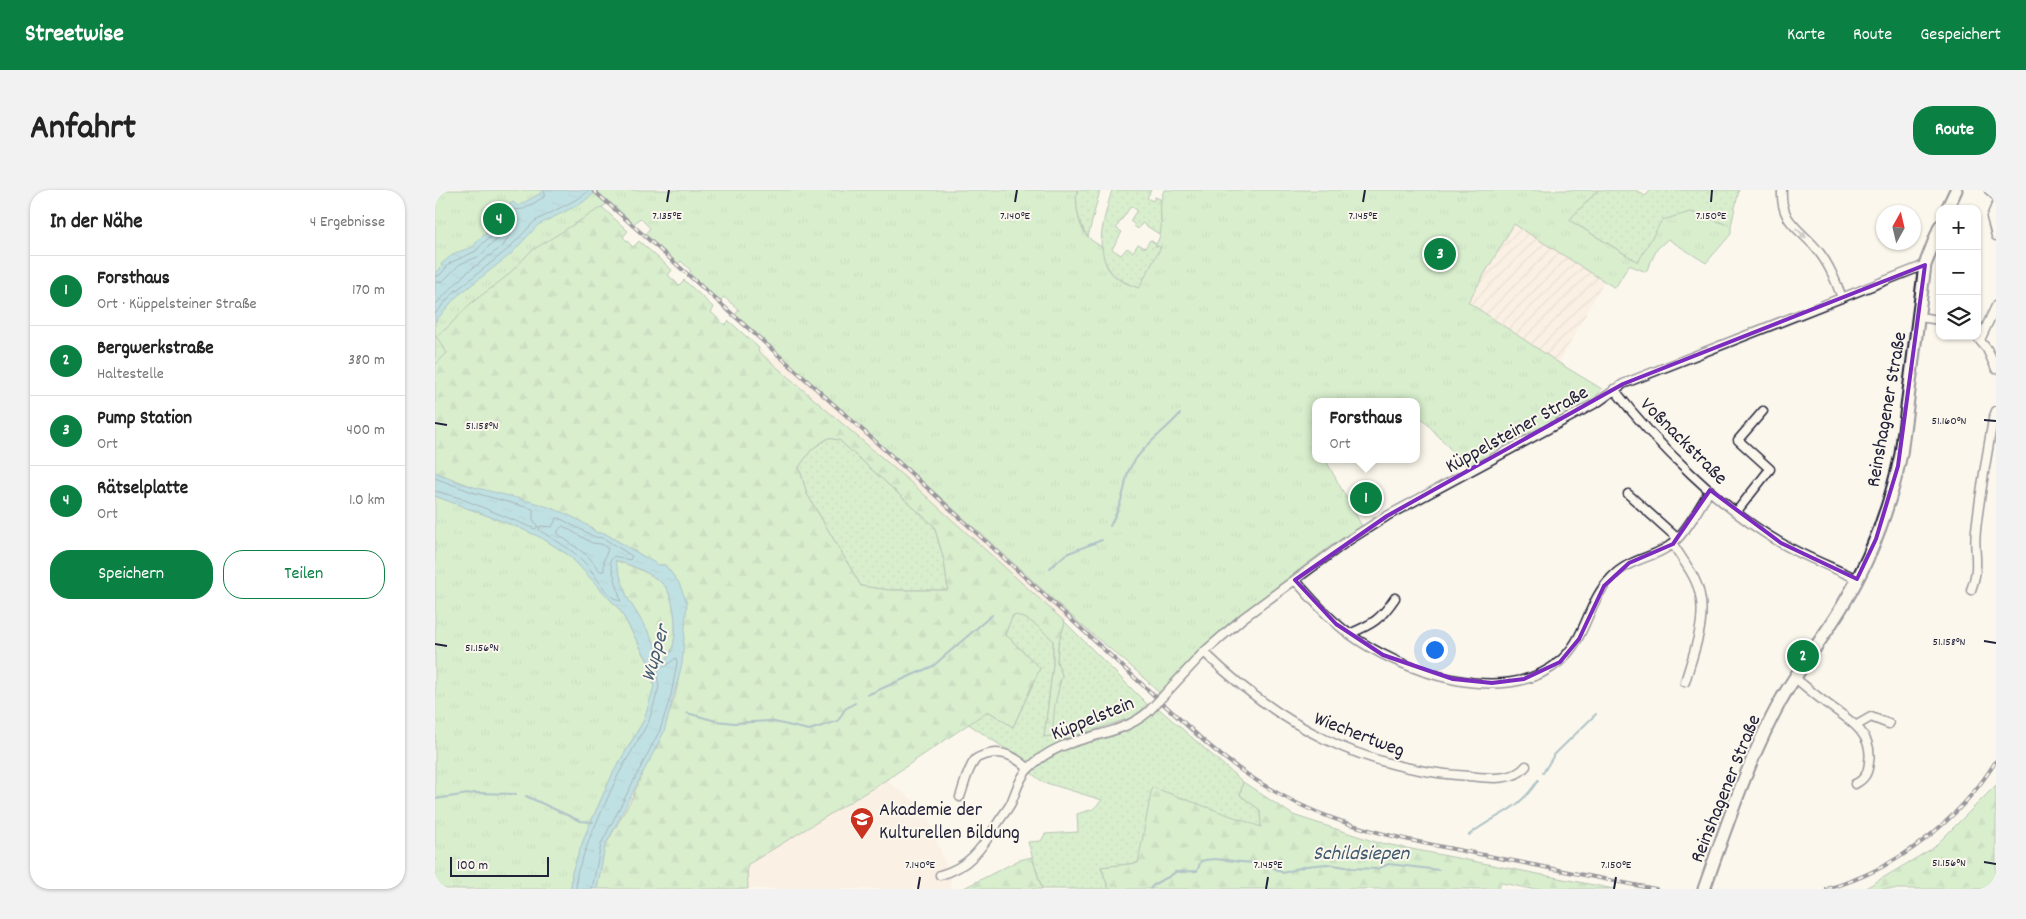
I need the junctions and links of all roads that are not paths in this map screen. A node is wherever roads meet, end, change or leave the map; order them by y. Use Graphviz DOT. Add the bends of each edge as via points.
graph roads {
  1 [pos="1783,190"];
  2 [pos="1956,190"];
  3 [pos="1989,190"];
  4 [pos="1996,196"];
  5 [pos="1949,205"];
  6 [pos="1996,205"];
  7 [pos="1936,236"];
  8 [pos="1996,236"];
  9 [pos="1925,265"];
  10 [pos="1842,298"];
  11 [pos="1996,306"];
  12 [pos="1919,317"];
  13 [pos="1936,319"];
  14 [pos="1981,333"];
  15 [pos="1979,340"];
  16 [pos="1996,369"];
  17 [pos="1615,389"];
  18 [pos="1763,411"];
  19 [pos="1996,411"];
  20 [pos="1710,490"];
  21 [pos="1628,494"];
  22 [pos="1737,511"];
  23 [pos="1675,541"];
  24 [pos="1295,580"];
  25 [pos="1857,580"];
  26 [pos="1971,590"];
  27 [pos="1395,598"];
  28 [pos="1349,634"];
  29 [pos="1204,652"];
  30 [pos="1795,678"];
  31 [pos="1685,682"];
  32 [pos="1165,694"];
  33 [pos="1889,724"];
  34 [pos="1857,725"];
  35 [pos="1526,766"];
  36 [pos="1028,768"];
  37 [pos="1855,784"];
  38 [pos="960,798"];
  39 [pos="940,874"];
  40 [pos="1704,889"];
  1 -- 10 [label="street, one-way" via="1787,216 1820,252"];
  2 -- 5 [label="main road"];
  3 -- 4 [label="street"];
  6 -- 8 [label="street" via="1991,224"];
  7 -- 9 [label="main road, Reinshagener Straße"];
  9 -- 10 [label="street, Küppelsteiner Straße"];
  9 -- 12 [label="main road, Reinshagener Straße"];
  10 -- 17 [label="street, Küppelsteiner Straße"];
  11 -- 14 [label="street"];
  12 -- 13 [label="street"];
  12 -- 25 [label="main road, Reinshagener Straße" via="1897,472 1876,539"];
  15 -- 16 [label="street"];
  17 -- 20 [label="street, Voßnackstraße" via="1643,423"];
  17 -- 24 [label="street, Küppelsteiner Straße" via="1597,402 1387,516"];
  18 -- 22 [label="street, Voßnackstraße" via="1738,440 1770,469 1771,475"];
  19 -- 26 [label="street" via="1976,526 1977,571"];
  20 -- 22 [label="street, Voßnackstraße"];
  20 -- 23 [label="street"];
  21 -- 23 [label="street"];
  22 -- 25 [label="street, Voßnackstraße" via="1781,543"];
  23 -- 28 [label="street" via="1618,570 1598,593 1585,627 1570,651 1545,672 1524,679 1479,682 1423,672 1383,656"];
  23 -- 31 [label="street" via="1696,581 1702,608 1700,628"];
  24 -- 28 [label="street" via="1321,610"];
  24 -- 29 [label="street, Küppelsteiner Straße"];
  25 -- 30 [label="main road, Reinshagener Straße"];
  27 -- 28 [label="street" via="1383,616"];
  29 -- 32 [label="street, Küppelsteiner Straße"];
  29 -- 35 [label="street, Wiechertweg" via="1245,690 1278,714 1317,736 1365,756 1415,770 1477,777 1514,776"];
  30 -- 34 [label="street"];
  30 -- 40 [label="main road, Reinshagener Straße" via="1756,748"];
  32 -- 36 [label="street, Küppelstein, bridge" via="1147,712 1120,727 1064,744"];
  33 -- 34 [label="street" via="1871,717"];
  34 -- 37 [label="street" via="1868,745 1870,759 1866,774"];
  36 -- 38 [label="street" via="1004,753 978,758"];
  36 -- 39 [label="street, Küppelstein" via="1008,808 982,848 959,867"];
}
